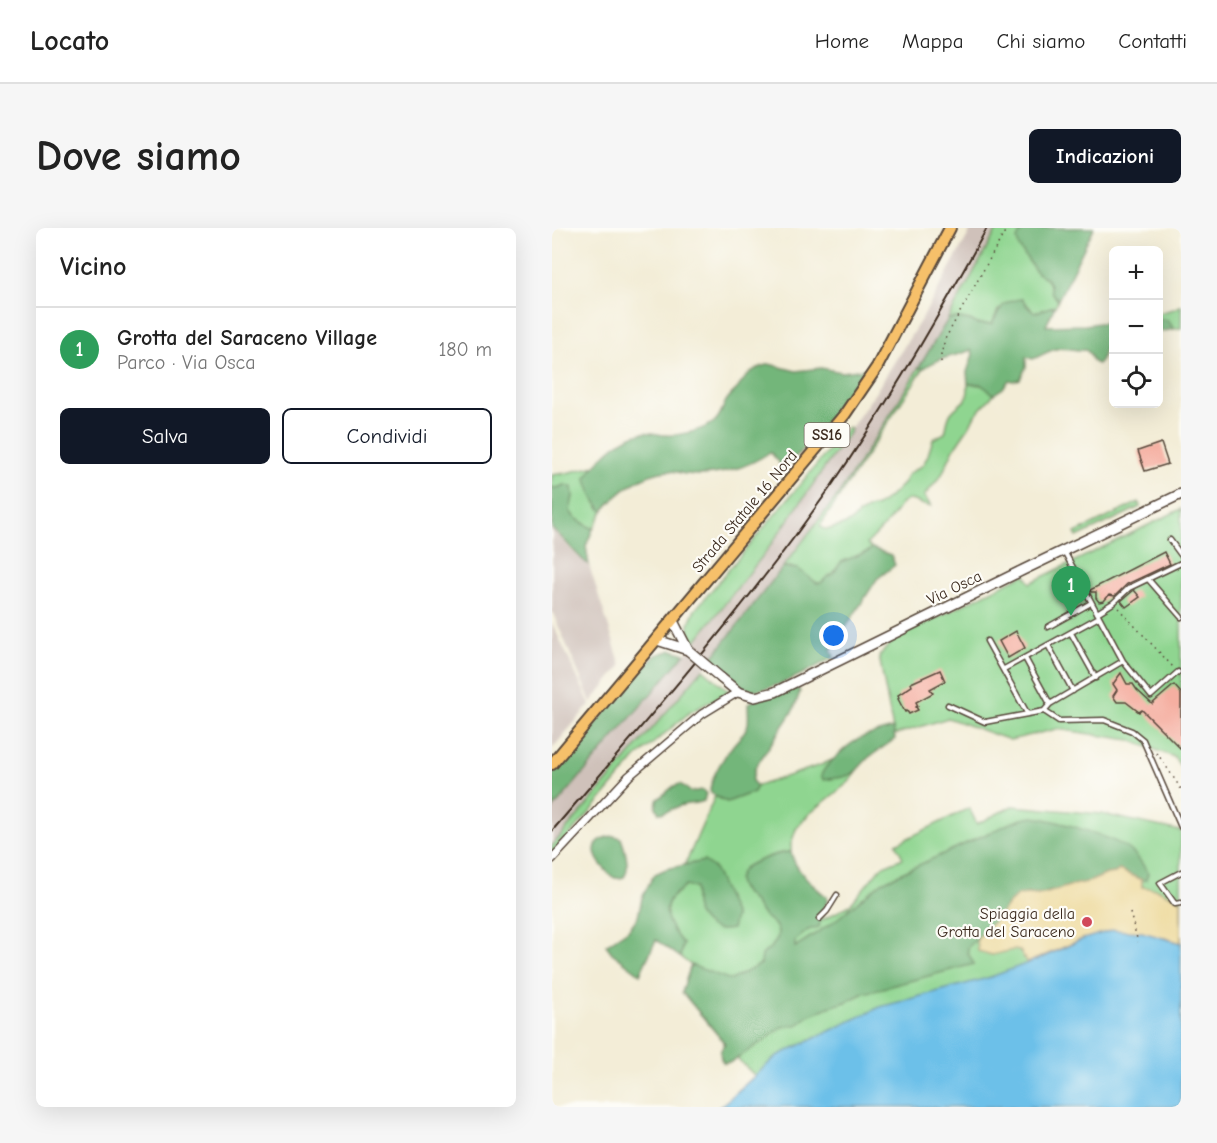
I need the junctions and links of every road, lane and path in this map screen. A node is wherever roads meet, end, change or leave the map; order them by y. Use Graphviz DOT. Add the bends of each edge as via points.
graph roads {
  1 [pos="950,228"];
  2 [pos="1007,228"];
  3 [pos="941,362"];
  4 [pos="1181,494"];
  5 [pos="1170,540"];
  6 [pos="1064,550"];
  7 [pos="1181,555"];
  8 [pos="1181,563"];
  9 [pos="1148,579"];
  10 [pos="1091,603"];
  11 [pos="1113,603"];
  12 [pos="1098,615"];
  13 [pos="1181,617"];
  14 [pos="673,621"];
  15 [pos="1048,627"];
  16 [pos="1071,633"];
  17 [pos="657,640"];
  18 [pos="987,641"];
  19 [pos="1048,645"];
  20 [pos="688,650"];
  21 [pos="1025,658"];
  22 [pos="1123,661"];
  23 [pos="1004,669"];
  24 [pos="1178,672"];
  25 [pos="1096,678"];
  26 [pos="1181,683"];
  27 [pos="1176,687"];
  28 [pos="738,692"];
  29 [pos="1073,692"];
  30 [pos="1050,704"];
  31 [pos="948,705"];
  32 [pos="1044,711"];
  33 [pos="1027,714"];
  34 [pos="1156,753"];
  35 [pos="552,764"];
  36 [pos="1181,789"];
  37 [pos="1181,827"];
  38 [pos="552,859"];
  39 [pos="1181,872"];
  40 [pos="837,895"];
  41 [pos="1181,903"];
  42 [pos="1130,913"];
  43 [pos="819,919"];
  44 [pos="1138,942"];
  1 -- 14 [label="main road, Strada Statale 16 Nord / SS16" via="877,367 845,414"];
  2 -- 3 [label="path" via="945,339"];
  4 -- 6 [label="street, Via Osca"];
  5 -- 7 [label="lane"];
  6 -- 10 [label="lane"];
  6 -- 28 [label="street, Via Osca" via="775,692 754,697"];
  8 -- 9 [label="lane"];
  9 -- 11 [label="lane" via="1129,588"];
  9 -- 13 [label="lane"];
  10 -- 12 [label="lane"];
  10 -- 15 [label="lane"];
  11 -- 12 [label="lane"];
  11 -- 24 [label="path"];
  12 -- 16 [label="lane"];
  12 -- 22 [label="lane"];
  14 -- 17 [label="main road, Strada Statale 16 Nord / SS16"];
  14 -- 20 [label="street"];
  16 -- 19 [label="lane"];
  16 -- 25 [label="lane"];
  17 -- 20 [label="street"];
  17 -- 35 [label="main road, Strada Statale 16 Nord / SS16"];
  18 -- 23 [label="lane"];
  19 -- 21 [label="lane"];
  19 -- 29 [label="lane"];
  20 -- 28 [label="street, bridge"];
  21 -- 23 [label="lane"];
  21 -- 30 [label="lane"];
  22 -- 24 [label="lane" via="1151,696"];
  22 -- 25 [label="lane"];
  23 -- 33 [label="lane"];
  25 -- 29 [label="lane"];
  26 -- 27 [label="path"];
  28 -- 38 [label="street" via="702,714 629,776"];
  29 -- 30 [label="lane"];
  30 -- 32 [label="lane"];
  31 -- 33 [label="lane" via="985,722"];
  32 -- 33 [label="lane"];
  32 -- 37 [label="lane" via="1059,721 1104,720 1143,740"];
  34 -- 36 [label="path"];
  39 -- 41 [label="lane" via="1160,883 1175,904"];
  40 -- 43 [label="lane"];
  42 -- 44 [label="path"];
}
